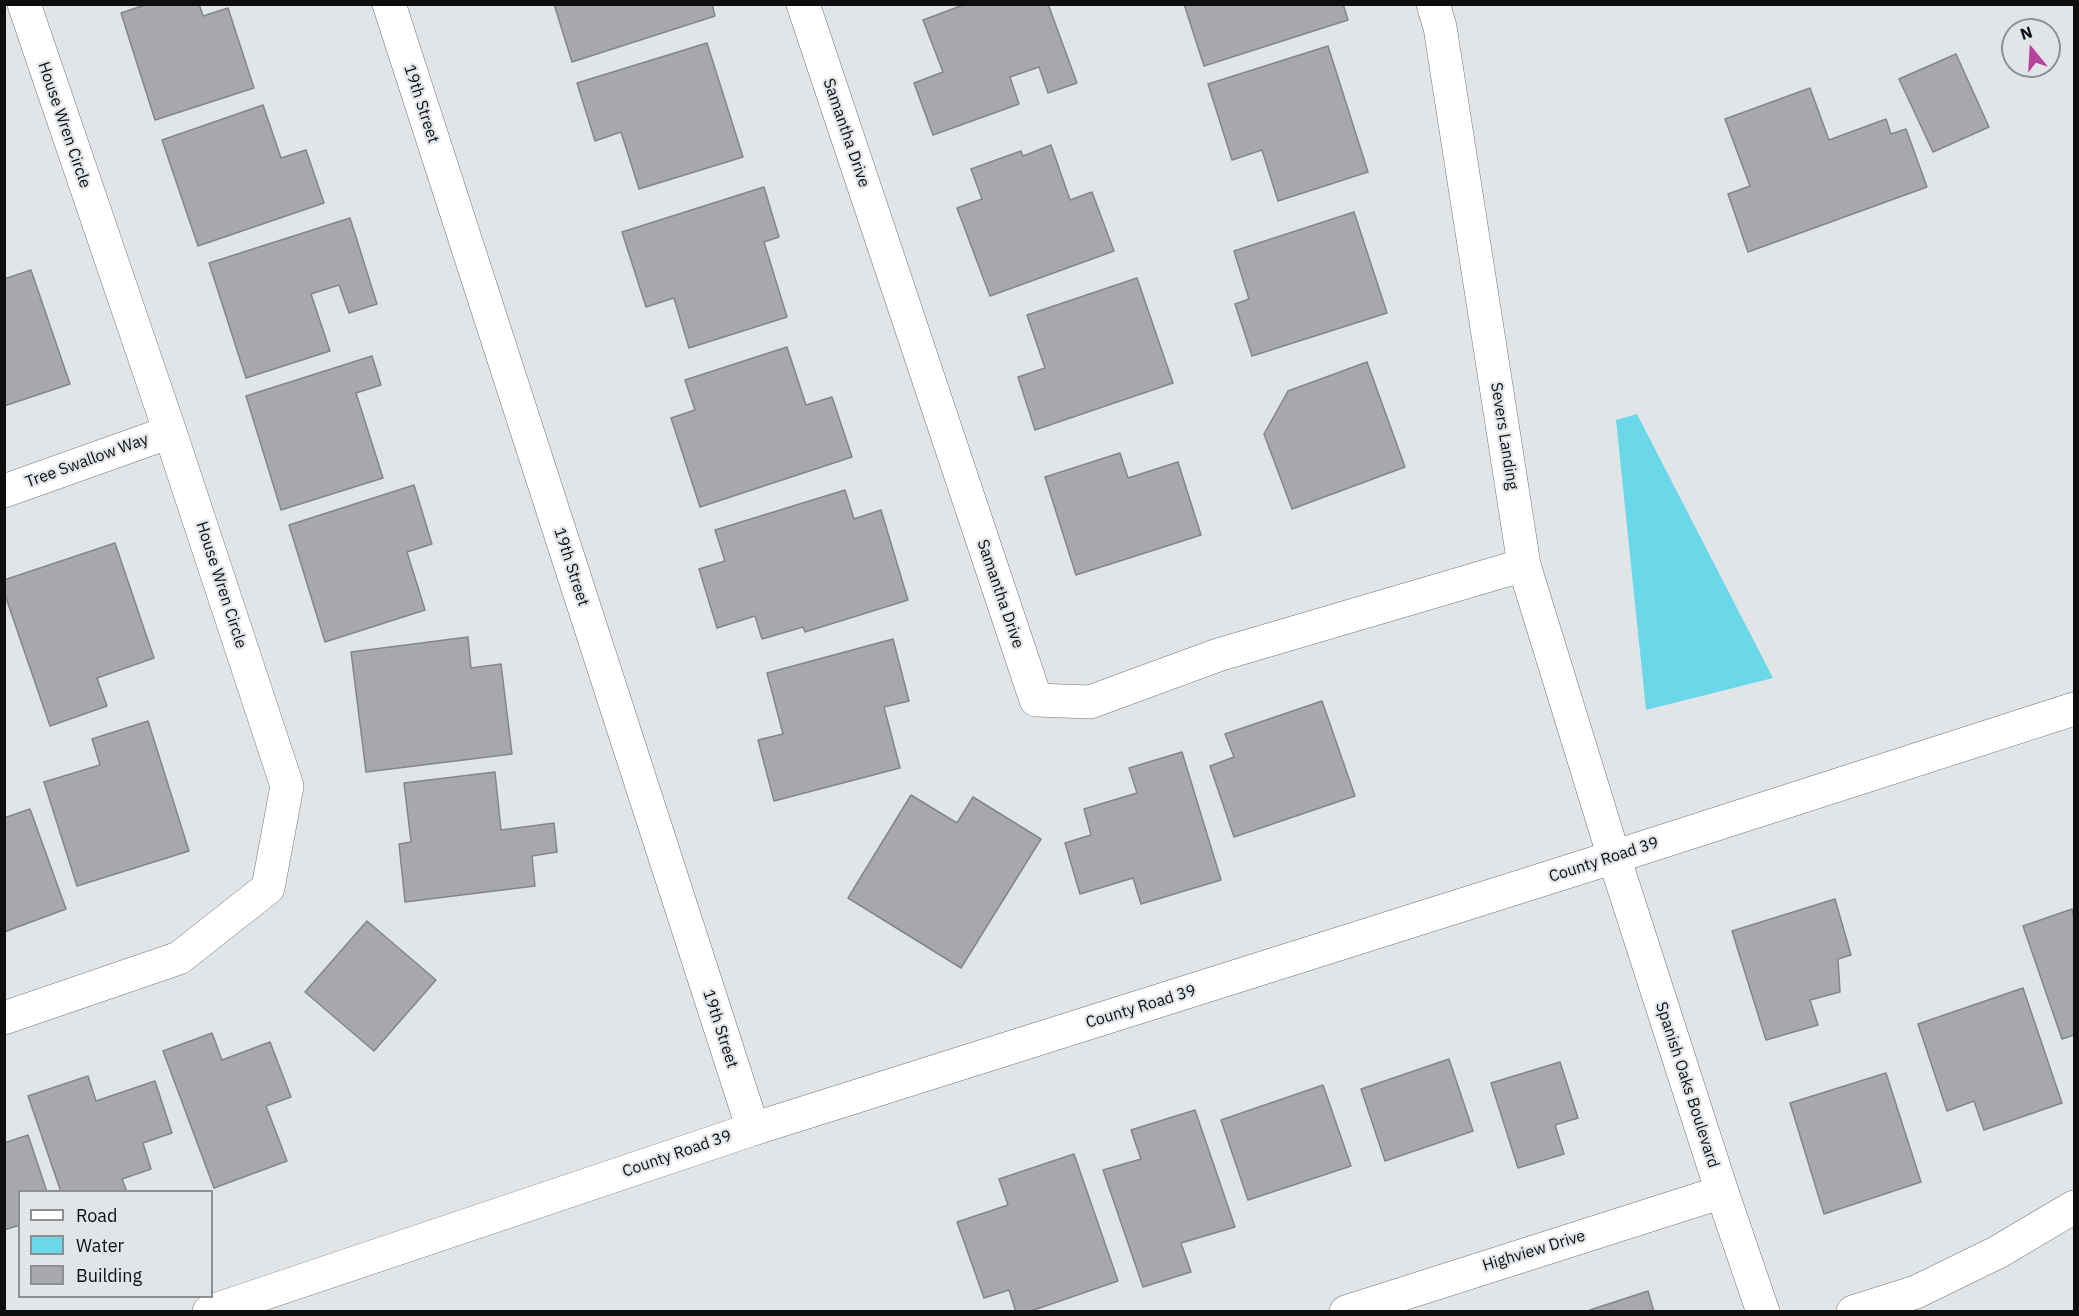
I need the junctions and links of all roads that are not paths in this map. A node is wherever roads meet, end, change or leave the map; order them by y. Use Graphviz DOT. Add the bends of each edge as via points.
graph roads {
  1 [pos="24,4"];
  2 [pos="388,4"];
  3 [pos="802,4"];
  4 [pos="1433,4"];
  5 [pos="170,432"];
  6 [pos="4,491"];
  7 [pos="1524,564"];
  8 [pos="2074,709"];
  9 [pos="1614,857"];
  10 [pos="4,1018"];
  11 [pos="753,1129"];
  12 [pos="1722,1192"];
  13 [pos="2074,1207"];
  14 [pos="209,1311"];
  15 [pos="1346,1311"];
  16 [pos="1763,1311"];
  17 [pos="1853,1311"];
  1 -- 5 [label="street, House Wren Circle"];
  2 -- 11 [label="street, 19th Street"];
  3 -- 7 [label="street, Samantha Drive" via="1036,699 1090,702 1218,655"];
  4 -- 7 [label="street, Severs Landing" via="1440,27"];
  5 -- 6 [label="street, Tree Swallow Way"];
  5 -- 10 [label="street, House Wren Circle" via="287,786 268,888 179,958"];
  7 -- 9 [label="street, Severs Landing"];
  8 -- 9 [label="street, County Road 39"];
  9 -- 11 [label="street, County Road 39"];
  9 -- 12 [label="street, Spanish Oaks Boulevard"];
  11 -- 14 [label="street, County Road 39"];
  12 -- 15 [label="street, Highview Drive"];
  12 -- 16 [label="street, Spanish Oaks Boulevard"];
  13 -- 17 [label="street" via="1998,1252 1916,1292"];
}
